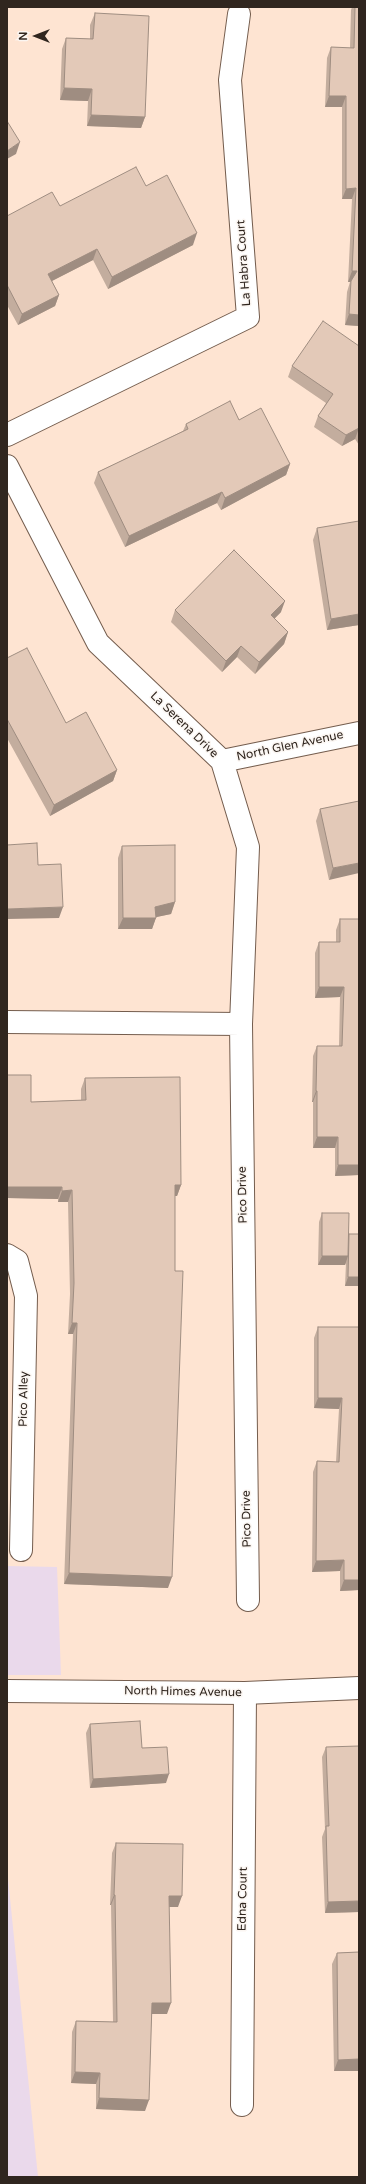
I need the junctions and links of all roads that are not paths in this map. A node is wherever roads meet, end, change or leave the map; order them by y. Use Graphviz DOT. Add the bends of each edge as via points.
graph roads {
  1 [pos="239,14"];
  2 [pos="7,435"];
  3 [pos="7,466"];
  4 [pos="359,733"];
  5 [pos="222,761"];
  6 [pos="7,1022"];
  7 [pos="241,1024"];
  8 [pos="7,1255"];
  9 [pos="21,1550"];
  10 [pos="248,1600"];
  11 [pos="359,1688"];
  12 [pos="7,1691"];
  13 [pos="245,1693"];
  14 [pos="242,2105"];
  1 -- 2 [label="street, La Habra Court" via="230,80 248,317"];
  3 -- 5 [label="street, La Serena Drive" via="98,643"];
  4 -- 5 [label="street, North Glen Avenue"];
  5 -- 7 [label="street, La Serena Drive" via="248,847"];
  6 -- 7 [label="street"];
  7 -- 10 [label="street, Pico Drive"];
  8 -- 9 [label="street, Pico Alley" via="17,1261 26,1296"];
  11 -- 13 [label="street, North Himes Avenue"];
  12 -- 13 [label="street, North Himes Avenue"];
  13 -- 14 [label="street, Edna Court"];
}
